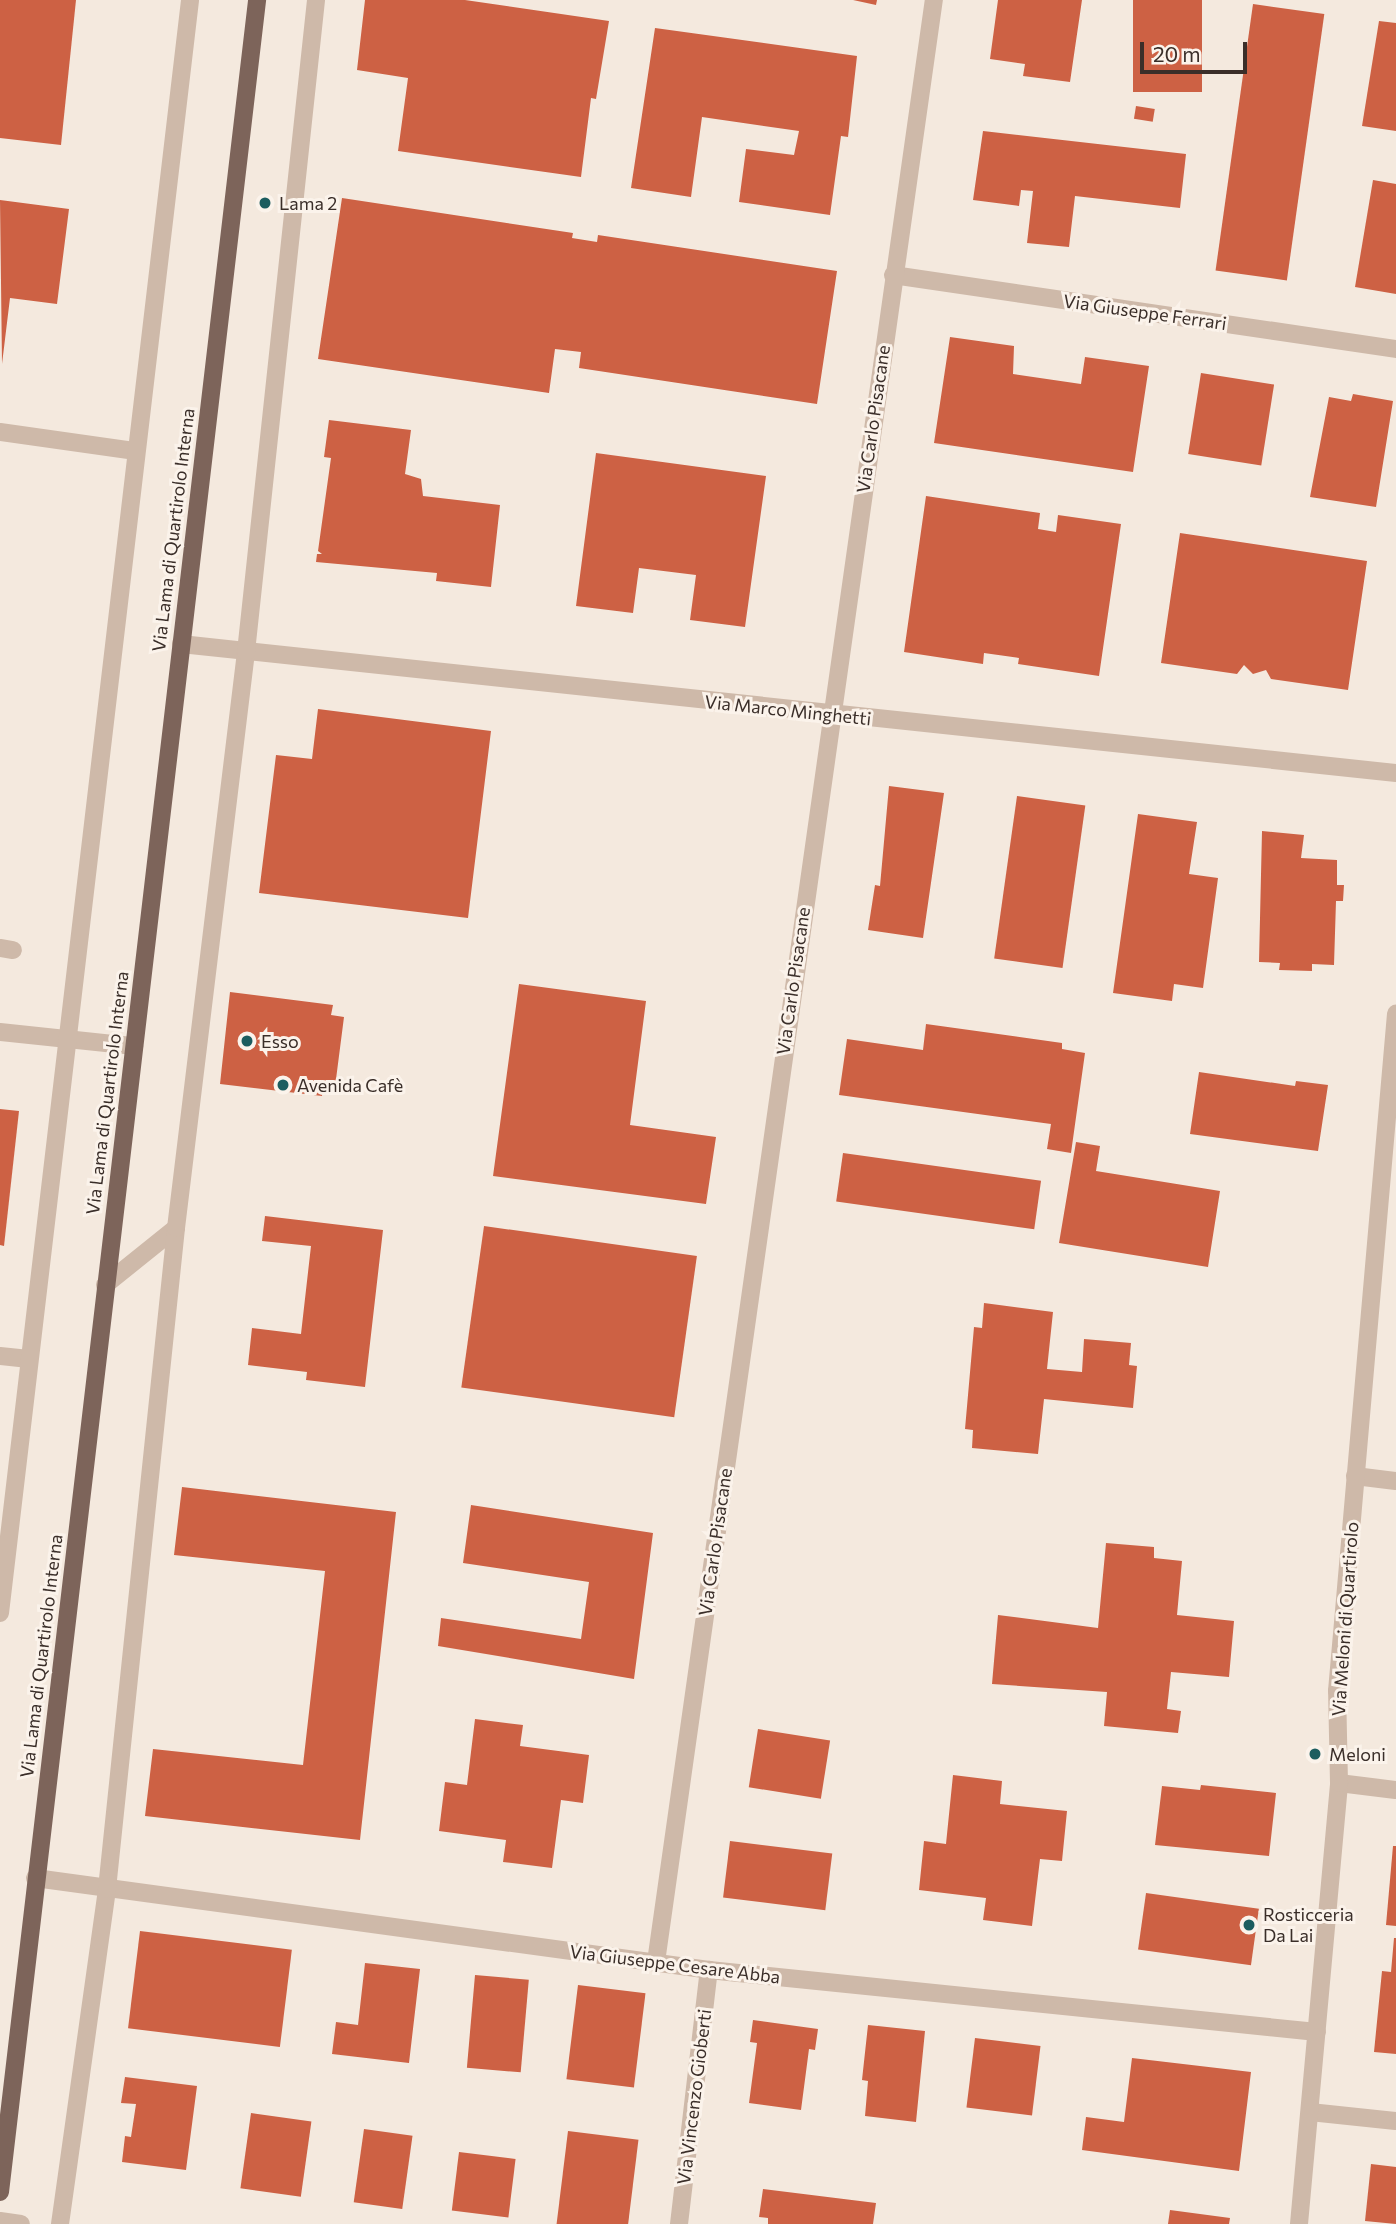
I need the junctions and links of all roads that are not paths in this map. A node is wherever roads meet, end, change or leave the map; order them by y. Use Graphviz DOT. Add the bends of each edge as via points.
graph roads {
  1 [pos="190,0"];
  2 [pos="257,0"];
  3 [pos="316,0"];
  4 [pos="934,0"];
  5 [pos="894,275"];
  6 [pos="1396,349"];
  7 [pos="0,432"];
  8 [pos="136,451"];
  9 [pos="181,644"];
  10 [pos="246,652"];
  11 [pos="831,715"];
  12 [pos="1396,773"];
  13 [pos="1396,1014"];
  14 [pos="0,1032"];
  15 [pos="66,1038"];
  16 [pos="135,1046"];
  17 [pos="1391,1166"];
  18 [pos="176,1228"];
  19 [pos="105,1286"];
  20 [pos="0,1356"];
  21 [pos="29,1359"];
  22 [pos="1355,1476"];
  23 [pos="1396,1481"];
  24 [pos="0,1613"];
  25 [pos="1339,1783"];
  26 [pos="1396,1790"];
  27 [pos="35,1878"];
  28 [pos="107,1889"];
  29 [pos="656,1962"];
  30 [pos="709,1970"];
  31 [pos="1317,2032"];
  32 [pos="1311,2112"];
  33 [pos="1396,2121"];
  34 [pos="0,2192"];
  35 [pos="0,2221"];
  36 [pos="21,2224"];
  37 [pos="60,2224"];
  38 [pos="679,2224"];
  39 [pos="1299,2224"];
  1 -- 8 [label="street"];
  2 -- 9 [label="main road, Via Lama di Quartirolo Interna"];
  3 -- 10 [label="street"];
  4 -- 5 [label="street, Via Carlo Pisacane"];
  5 -- 6 [label="street, Via Giuseppe Ferrari"];
  5 -- 11 [label="street, Via Carlo Pisacane"];
  7 -- 8 [label="street"];
  8 -- 15 [label="street"];
  9 -- 10 [label="street, Via Marco Minghetti"];
  9 -- 16 [label="main road, Via Lama di Quartirolo Interna"];
  10 -- 11 [label="street, Via Marco Minghetti"];
  10 -- 18 [label="street"];
  11 -- 12 [label="street, Via Marco Minghetti"];
  11 -- 29 [label="street, Via Carlo Pisacane"];
  13 -- 17 [label="street, Via Meloni di Quartirolo"];
  14 -- 15 [label="street"];
  15 -- 16 [label="street"];
  15 -- 21 [label="street"];
  16 -- 19 [label="main road, Via Lama di Quartirolo Interna"];
  17 -- 22 [label="street, Via Meloni di Quartirolo"];
  18 -- 19 [label="street"];
  18 -- 28 [label="street"];
  19 -- 27 [label="main road, Via Lama di Quartirolo Interna"];
  20 -- 21 [label="street"];
  21 -- 24 [label="street"];
  22 -- 23 [label="street"];
  22 -- 25 [label="street, Via Meloni di Quartirolo" via="1337,1691"];
  25 -- 26 [label="street"];
  25 -- 31 [label="street, Via Meloni di Quartirolo"];
  27 -- 28 [label="street, Via Giuseppe Cesare Abba"];
  27 -- 34 [label="main road, Via Lama di Quartirolo Interna"];
  28 -- 29 [label="street, Via Giuseppe Cesare Abba"];
  28 -- 37 [label="street"];
  29 -- 30 [label="street, Via Giuseppe Cesare Abba"];
  30 -- 31 [label="street, Via Giuseppe Cesare Abba"];
  30 -- 38 [label="street, Via Vincenzo Gioberti"];
  31 -- 32 [label="street, Via Meloni di Quartirolo"];
  32 -- 33 [label="street"];
  32 -- 39 [label="street, Via Meloni di Quartirolo"];
  35 -- 36 [label="street"];
}
